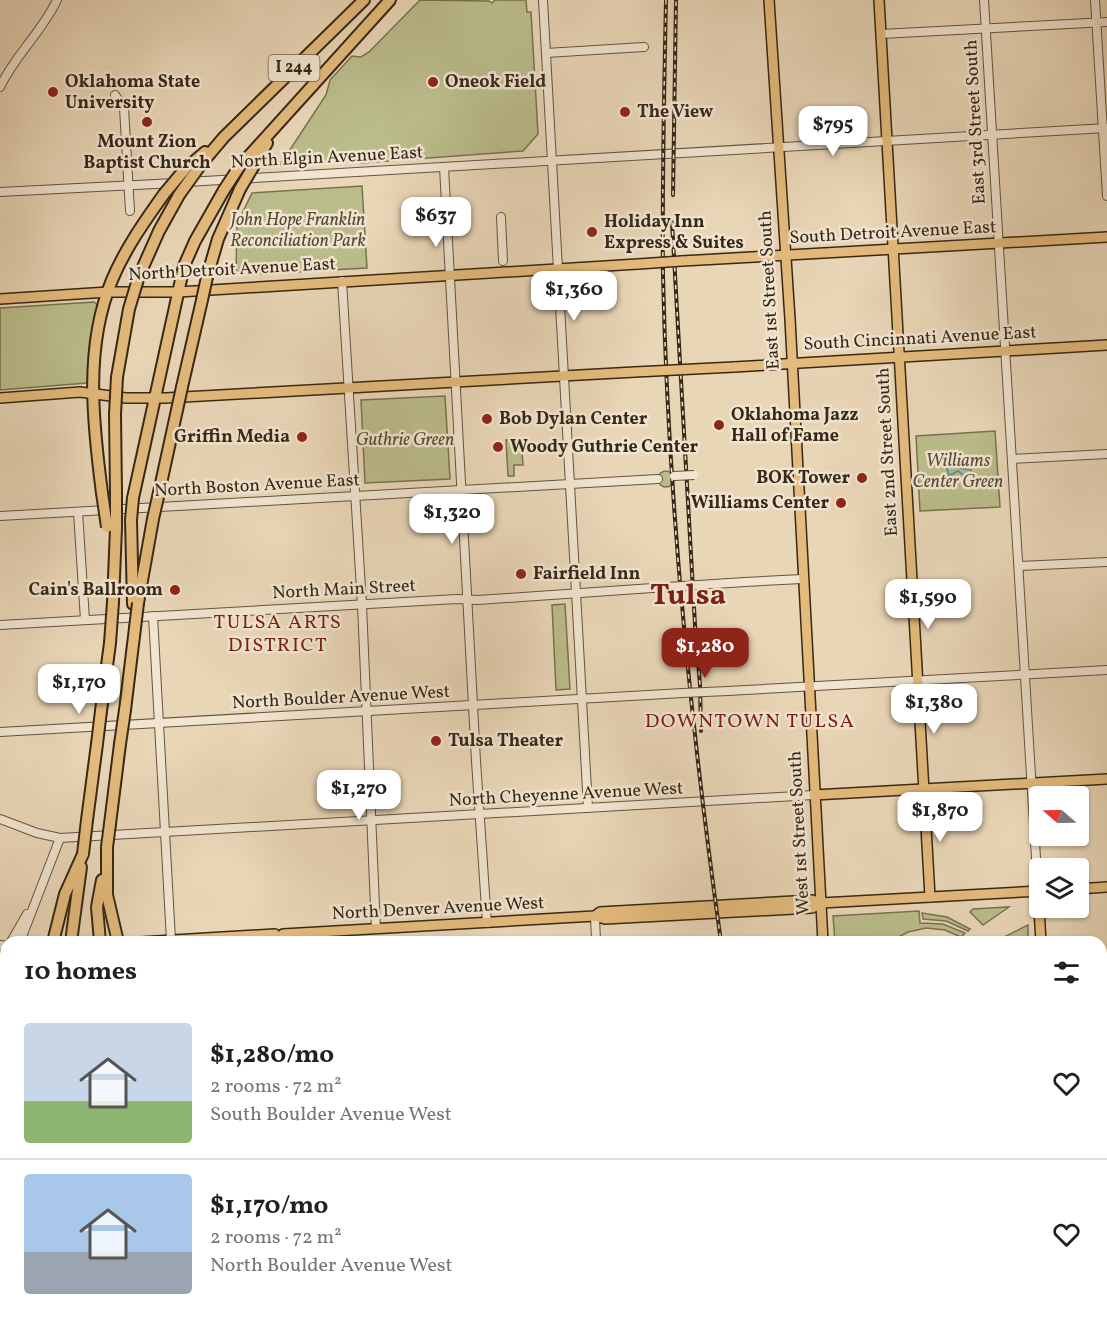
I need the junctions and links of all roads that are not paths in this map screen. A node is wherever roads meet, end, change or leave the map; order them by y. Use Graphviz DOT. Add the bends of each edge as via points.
graph roads {
  1 [pos="57,0"];
  2 [pos="364,0"];
  3 [pos="390,0"];
  4 [pos="543,0"];
  5 [pos="770,0"];
  6 [pos="879,0"];
  7 [pos="984,0"];
  8 [pos="1095,0"];
  9 [pos="1096,22"];
  10 [pos="1107,22"];
  11 [pos="986,28"];
  12 [pos="881,34"];
  13 [pos="644,47"];
  14 [pos="546,52"];
  15 [pos="316,82"];
  16 [pos="0,87"];
  17 [pos="115,94"];
  18 [pos="1105,129"];
  19 [pos="992,135"];
  20 [pos="224,137"];
  21 [pos="887,141"];
  22 [pos="778,147"];
  23 [pos="552,161"];
  24 [pos="444,167"];
  25 [pos="128,185"];
  26 [pos="0,192"];
  27 [pos="1107,196"];
  28 [pos="130,211"];
  29 [pos="501,218"];
  30 [pos="1107,237"];
  31 [pos="999,243"];
  32 [pos="893,250"];
  33 [pos="786,255"];
  34 [pos="503,261"];
  35 [pos="682,261"];
  36 [pos="558,268"];
  37 [pos="451,275"];
  38 [pos="342,281"];
  39 [pos="108,292"];
  40 [pos="178,292"];
  41 [pos="0,299"];
  42 [pos="1107,345"];
  43 [pos="1006,351"];
  44 [pos="899,357"];
  45 [pos="791,363"];
  46 [pos="564,376"];
  47 [pos="456,382"];
  48 [pos="348,389"];
  49 [pos="93,393"];
  50 [pos="0,398"];
  51 [pos="154,399"];
  52 [pos="1107,454"];
  53 [pos="1013,459"];
  54 [pos="694,475"];
  55 [pos="674,476"];
  56 [pos="658,479"];
  57 [pos="570,484"];
  58 [pos="462,490"];
  59 [pos="354,496"];
  60 [pos="78,512"];
  61 [pos="0,516"];
  62 [pos="111,528"];
  63 [pos="1107,562"];
  64 [pos="1019,566"];
  65 [pos="802,579"];
  66 [pos="576,593"];
  67 [pos="467,599"];
  68 [pos="136,603"];
  69 [pos="362,604"];
  70 [pos="153,616"];
  71 [pos="85,620"];
  72 [pos="0,625"];
  73 [pos="1107,670"];
  74 [pos="1025,674"];
  75 [pos="917,681"];
  76 [pos="809,687"];
  77 [pos="582,700"];
  78 [pos="473,706"];
  79 [pos="367,712"];
  80 [pos="159,724"];
  81 [pos="0,732"];
  82 [pos="1107,779"];
  83 [pos="1030,784"];
  84 [pos="923,790"];
  85 [pos="814,795"];
  86 [pos="588,808"];
  87 [pos="479,815"];
  88 [pos="0,819"];
  89 [pos="372,820"];
  90 [pos="165,832"];
  91 [pos="60,838"];
  92 [pos="107,847"];
  93 [pos="83,854"];
  94 [pos="1036,858"];
  95 [pos="1107,887"];
  96 [pos="1089,888"];
  97 [pos="1029,892"];
  98 [pos="37,897"];
  99 [pos="930,897"];
  100 [pos="821,903"];
  101 [pos="595,916"];
  102 [pos="1040,918"];
  103 [pos="487,923"];
  104 [pos="376,929"];
  105 [pos="14,936"];
  106 [pos="22,936"];
  107 [pos="55,936"];
  108 [pos="72,936"];
  109 [pos="99,936"];
  110 [pos="116,936"];
  111 [pos="171,936"];
  112 [pos="243,936"];
  113 [pos="596,936"];
  114 [pos="823,936"];
  115 [pos="1041,936"];
  1 -- 16 [label="street"];
  2 -- 20 [label="highway, I 244"];
  3 -- 15 [label="highway, I 244"];
  4 -- 14 [label="street"];
  5 -- 22 [label="main road, East 1st Street South"];
  6 -- 12 [label="main road, East 2nd Street South"];
  7 -- 11 [label="street, East 3rd Street South"];
  8 -- 9 [label="street"];
  9 -- 10 [label="street"];
  9 -- 11 [label="street"];
  9 -- 18 [label="street"];
  11 -- 12 [label="street"];
  11 -- 19 [label="street, East 3rd Street South"];
  12 -- 21 [label="main road, East 2nd Street South"];
  13 -- 14 [label="street"];
  14 -- 23 [label="street"];
  15 -- 40 [label="highway, bridge" via="239,167 195,241"];
  15 -- 68 [label="highway, I 244, bridge" via="253,166 218,238"];
  17 -- 25 [label="street" via="124,108"];
  18 -- 19 [label="street, North Elgin Avenue East"];
  18 -- 27 [label="street"];
  19 -- 21 [label="street, North Elgin Avenue East"];
  19 -- 31 [label="street, East 3rd Street South"];
  20 -- 39 [label="highway, bridge" via="185,168 164,194 132,240"];
  20 -- 62 [label="highway, I 244, bridge" via="179,195 159,231 129,309 117,377 116,492"];
  21 -- 22 [label="street, North Elgin Avenue East"];
  21 -- 32 [label="main road, East 2nd Street South"];
  22 -- 23 [label="street, North Elgin Avenue East"];
  22 -- 33 [label="main road, East 1st Street South"];
  23 -- 24 [label="street, North Elgin Avenue East"];
  23 -- 36 [label="street"];
  24 -- 25 [label="street, North Elgin Avenue East"];
  24 -- 37 [label="street"];
  25 -- 26 [label="street, North Elgin Avenue East"];
  25 -- 28 [label="street"];
  29 -- 34 [label="street"];
  30 -- 31 [label="main road, South Detroit Avenue East"];
  31 -- 32 [label="main road, South Detroit Avenue East"];
  31 -- 43 [label="street, East 3rd Street South"];
  32 -- 33 [label="main road, South Detroit Avenue East"];
  32 -- 44 [label="main road, East 2nd Street South"];
  33 -- 35 [label="main road, South Detroit Avenue East"];
  33 -- 45 [label="main road, East 1st Street South"];
  35 -- 36 [label="main road, North Detroit Avenue East, bridge"];
  36 -- 37 [label="main road, North Detroit Avenue East"];
  36 -- 46 [label="street"];
  37 -- 38 [label="main road, North Detroit Avenue East"];
  37 -- 47 [label="street"];
  38 -- 40 [label="main road, North Detroit Avenue East"];
  38 -- 48 [label="street"];
  39 -- 40 [label="main road, North Detroit Avenue East"];
  39 -- 41 [label="main road, North Detroit Avenue East"];
  39 -- 49 [label="highway" via="98,338"];
  40 -- 51 [label="highway"];
  42 -- 43 [label="main road, South Cincinnati Avenue East"];
  43 -- 44 [label="main road, South Cincinnati Avenue East"];
  43 -- 53 [label="street, East 3rd Street South"];
  44 -- 45 [label="main road, South Cincinnati Avenue East"];
  44 -- 75 [label="main road, East 2nd Street South"];
  45 -- 46 [label="main road, South Cincinnati Avenue East, bridge"];
  45 -- 65 [label="main road, East 1st Street South"];
  46 -- 47 [label="main road, South Cincinnati Avenue East"];
  46 -- 57 [label="street"];
  47 -- 48 [label="main road, South Cincinnati Avenue East"];
  47 -- 58 [label="street"];
  48 -- 51 [label="main road, South Cincinnati Avenue East"];
  48 -- 59 [label="street"];
  49 -- 50 [label="main road, South Cincinnati Avenue East"];
  49 -- 51 [label="main road, South Cincinnati Avenue East"];
  49 -- 62 [label="highway, bridge" via="95,447"];
  51 -- 68 [label="highway, bridge" via="131,520"];
  52 -- 53 [label="street"];
  53 -- 64 [label="street, East 3rd Street South"];
  54 -- 55 [label="street, bridge"];
  56 -- 57 [label="street, North Boston Avenue East"];
  57 -- 58 [label="street, North Boston Avenue East"];
  57 -- 66 [label="street"];
  58 -- 59 [label="street, North Boston Avenue East"];
  58 -- 67 [label="street"];
  59 -- 60 [label="street, North Boston Avenue East"];
  59 -- 69 [label="street"];
  60 -- 61 [label="street, North Boston Avenue East"];
  60 -- 71 [label="street"];
  62 -- 93 [label="highway, I 244, bridge" via="114,585 110,643"];
  63 -- 64 [label="street"];
  64 -- 74 [label="street, East 3rd Street South"];
  65 -- 66 [label="street, North Main Street, bridge"];
  65 -- 76 [label="main road, West 1st Street South"];
  66 -- 67 [label="street, North Main Street"];
  66 -- 77 [label="street"];
  67 -- 69 [label="street, North Main Street"];
  67 -- 78 [label="street"];
  68 -- 92 [label="highway, bridge"];
  69 -- 70 [label="street, North Main Street"];
  69 -- 79 [label="street"];
  70 -- 71 [label="street, North Main Street"];
  70 -- 80 [label="street"];
  71 -- 72 [label="street, North Main Street"];
  73 -- 74 [label="street, North Boulder Avenue West"];
  74 -- 75 [label="street, North Boulder Avenue West"];
  74 -- 83 [label="street, East 3rd Street South"];
  75 -- 76 [label="street, North Boulder Avenue West"];
  75 -- 84 [label="main road, East 2nd Street South"];
  76 -- 77 [label="street, North Boulder Avenue West, bridge"];
  76 -- 85 [label="main road, West 1st Street South"];
  77 -- 78 [label="street, North Boulder Avenue West"];
  77 -- 86 [label="street"];
  78 -- 79 [label="street, North Boulder Avenue West"];
  78 -- 87 [label="street"];
  79 -- 80 [label="street, North Boulder Avenue West"];
  79 -- 89 [label="street"];
  80 -- 81 [label="street, North Boulder Avenue West"];
  80 -- 90 [label="street"];
  82 -- 83 [label="main road"];
  83 -- 84 [label="main road"];
  83 -- 94 [label="street, East 3rd Street South"];
  84 -- 85 [label="main road"];
  84 -- 99 [label="main road, East 2nd Street South"];
  85 -- 86 [label="street, North Cheyenne Avenue West"];
  85 -- 100 [label="main road, West 1st Street South"];
  86 -- 87 [label="street, North Cheyenne Avenue West"];
  87 -- 89 [label="street, North Cheyenne Avenue West"];
  87 -- 103 [label="street"];
  88 -- 91 [label="street, North Cheyenne Avenue West"];
  89 -- 90 [label="street, North Cheyenne Avenue West"];
  89 -- 104 [label="street"];
  90 -- 91 [label="street, North Cheyenne Avenue West"];
  90 -- 111 [label="street"];
  91 -- 98 [label="street"];
  92 -- 109 [label="highway" via="97,917"];
  92 -- 110 [label="highway" via="106,883"];
  93 -- 107 [label="highway" via="65,894"];
  93 -- 108 [label="highway, I 244"];
  95 -- 96 [label="main road"];
  97 -- 99 [label="main road, North Denver Avenue West"];
  98 -- 105 [label="street"];
  98 -- 106 [label="street"];
  99 -- 100 [label="main road, North Denver Avenue West"];
  100 -- 101 [label="main road, North Denver Avenue West" via="812,900 782,906 600,912"];
  100 -- 114 [label="main road, West 1st Street South"];
  101 -- 103 [label="main road, North Denver Avenue West"];
  101 -- 113 [label="street"];
  102 -- 115 [label="main road"];
  103 -- 104 [label="main road, North Denver Avenue West"];
  104 -- 112 [label="main road, North Denver Avenue West"];
}
